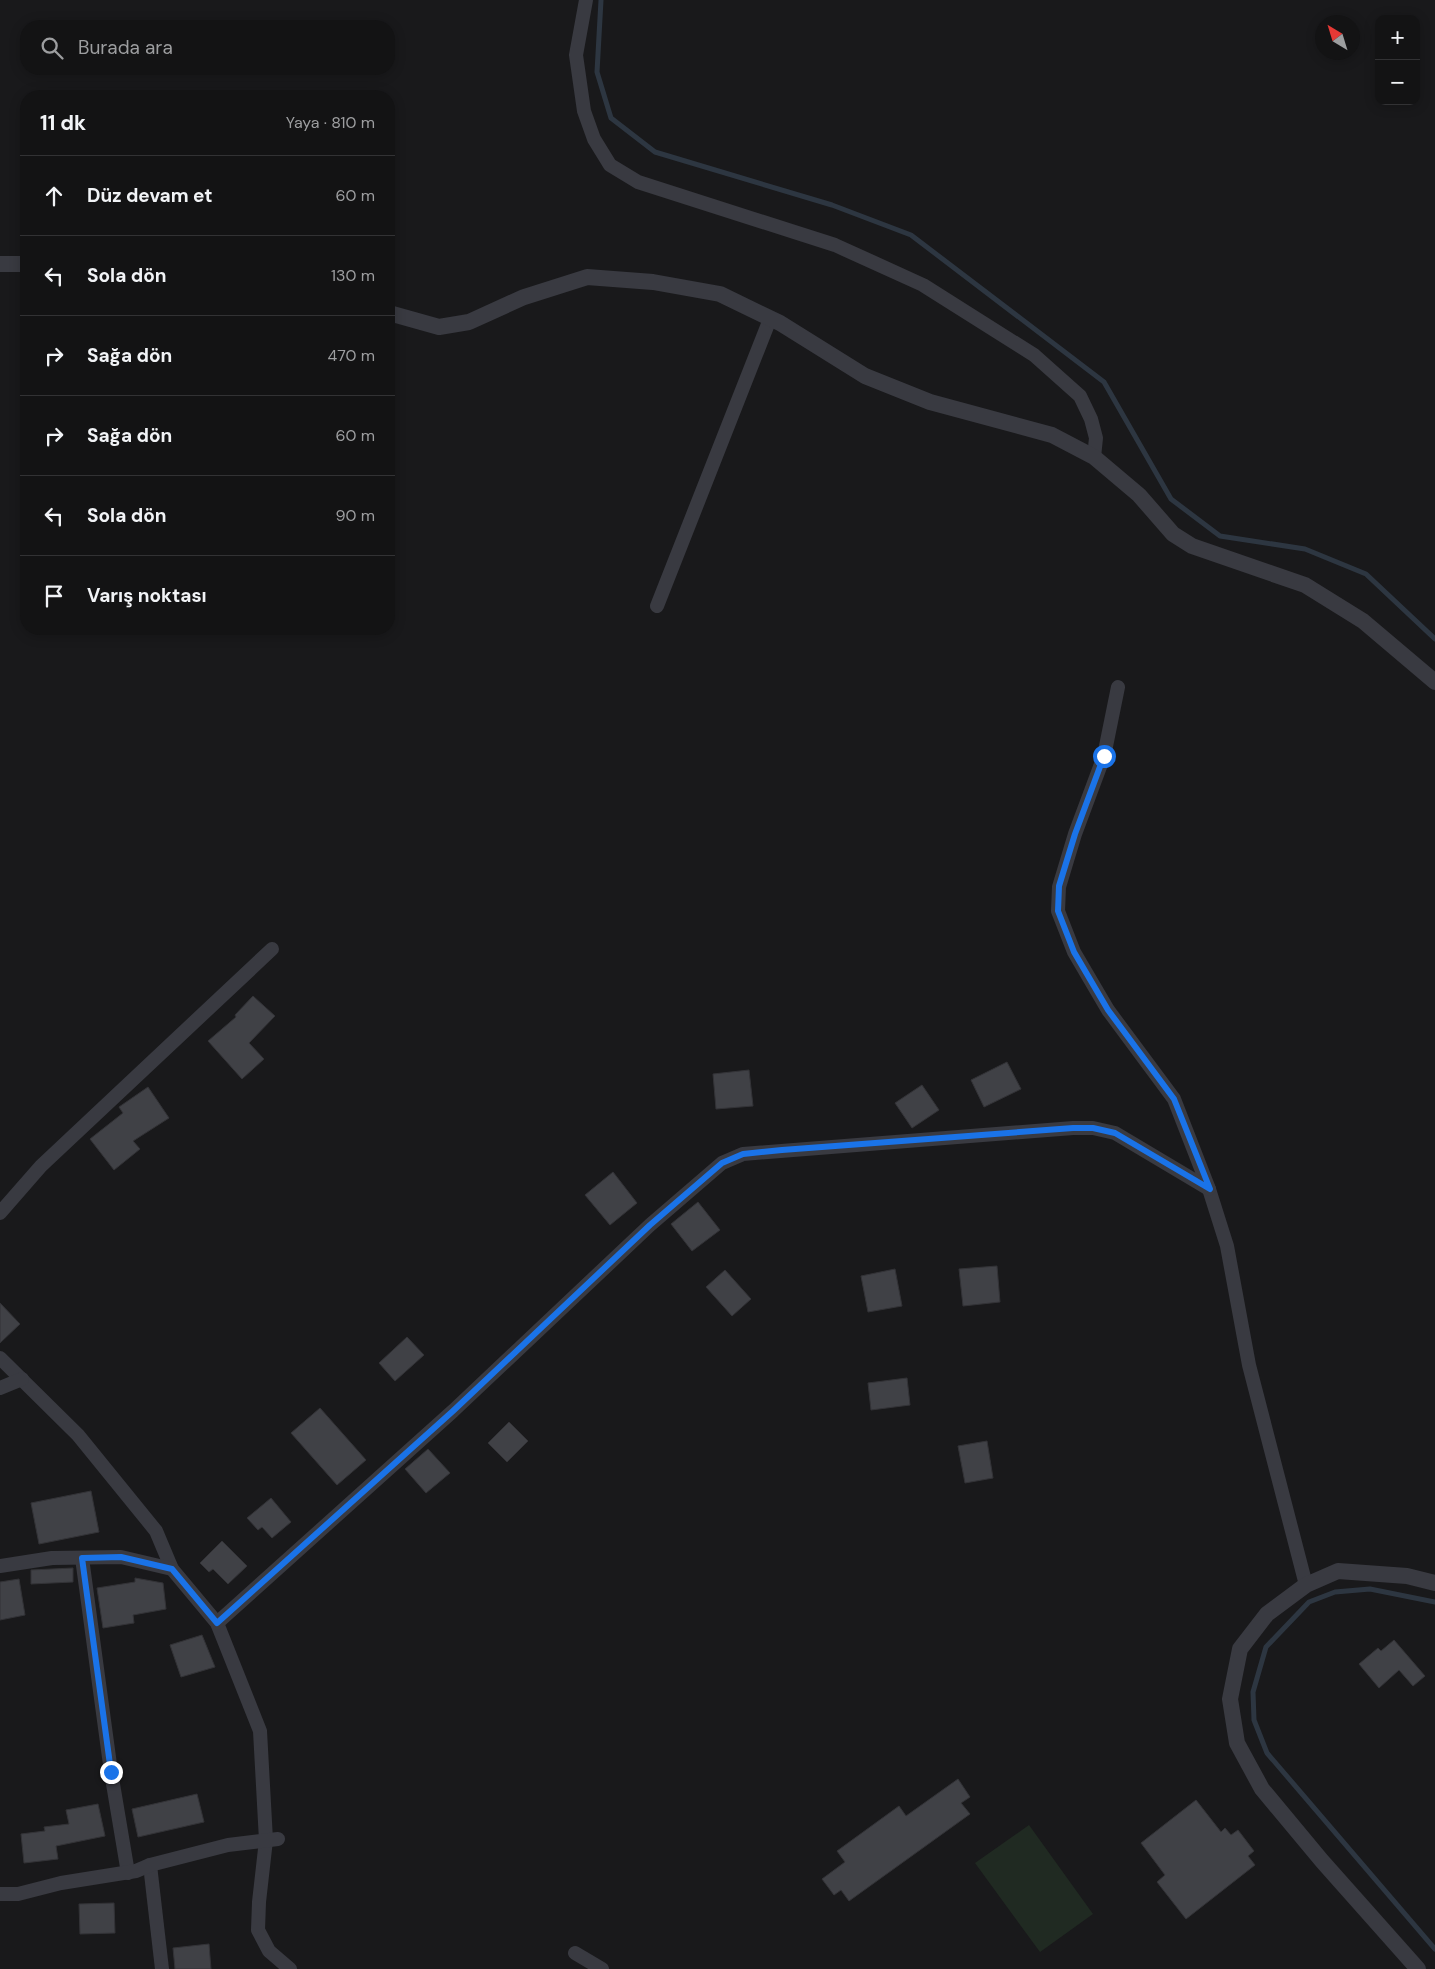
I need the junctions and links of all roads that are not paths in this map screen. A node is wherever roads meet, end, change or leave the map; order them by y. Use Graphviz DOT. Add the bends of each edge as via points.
graph roads {
  1 [pos="586,0"];
  2 [pos="0,264"];
  3 [pos="20,264"];
  4 [pos="395,315"];
  5 [pos="770,318"];
  6 [pos="1094,457"];
  7 [pos="657,606"];
  8 [pos="1435,682"];
  9 [pos="1118,687"];
  10 [pos="272,949"];
  11 [pos="1210,1189"];
  12 [pos="0,1213"];
  13 [pos="0,1358"];
  14 [pos="22,1380"];
  15 [pos="0,1388"];
  16 [pos="82,1558"];
  17 [pos="0,1566"];
  18 [pos="172,1569"];
  19 [pos="1435,1583"];
  20 [pos="1306,1585"];
  21 [pos="217,1623"];
  22 [pos="272,1840"];
  23 [pos="150,1865"];
  24 [pos="128,1873"];
  25 [pos="0,1894"];
  26 [pos="575,1953"];
  27 [pos="162,1969"];
  28 [pos="290,1969"];
  29 [pos="602,1969"];
  30 [pos="1418,1969"];
  1 -- 6 [label="street" via="576,55 584,111 594,140 610,165 638,182 835,245 923,285 1034,354 1080,396 1096,438"];
  2 -- 3 [label="street"];
  4 -- 5 [label="street" via="439,327 469,322 524,297 587,277 653,282 720,294"];
  5 -- 6 [label="street" via="865,376 930,402 1052,435"];
  5 -- 7 [label="street"];
  6 -- 8 [label="street" via="1139,495 1173,534 1192,546 1305,585 1363,621"];
  9 -- 11 [label="street" via="1104,756 1059,886 1058,911 1074,952 1108,1010 1174,1099"];
  10 -- 12 [label="street" via="41,1166"];
  11 -- 20 [label="street" via="1227,1246 1249,1365"];
  11 -- 21 [label="street" via="1115,1133 1093,1128 743,1154 722,1163 650,1225 453,1411"];
  13 -- 14 [label="street"];
  14 -- 15 [label="street"];
  14 -- 18 [label="street" via="78,1435 156,1531"];
  16 -- 17 [label="street" via="52,1558"];
  16 -- 18 [label="street" via="121,1557"];
  16 -- 24 [label="street"];
  18 -- 21 [label="street"];
  19 -- 20 [label="street" via="1407,1576 1338,1571"];
  20 -- 30 [label="street" via="1267,1614 1240,1649 1230,1699 1237,1742 1262,1789"];
  21 -- 22 [label="street" via="260,1731"];
  22 -- 23 [label="street" via="228,1845"];
  22 -- 28 [label="street" via="259,1902 258,1930 269,1951"];
  23 -- 24 [label="street"];
  23 -- 27 [label="street"];
  24 -- 25 [label="street" via="61,1883 18,1894"];
  26 -- 29 [label="street"];
}
